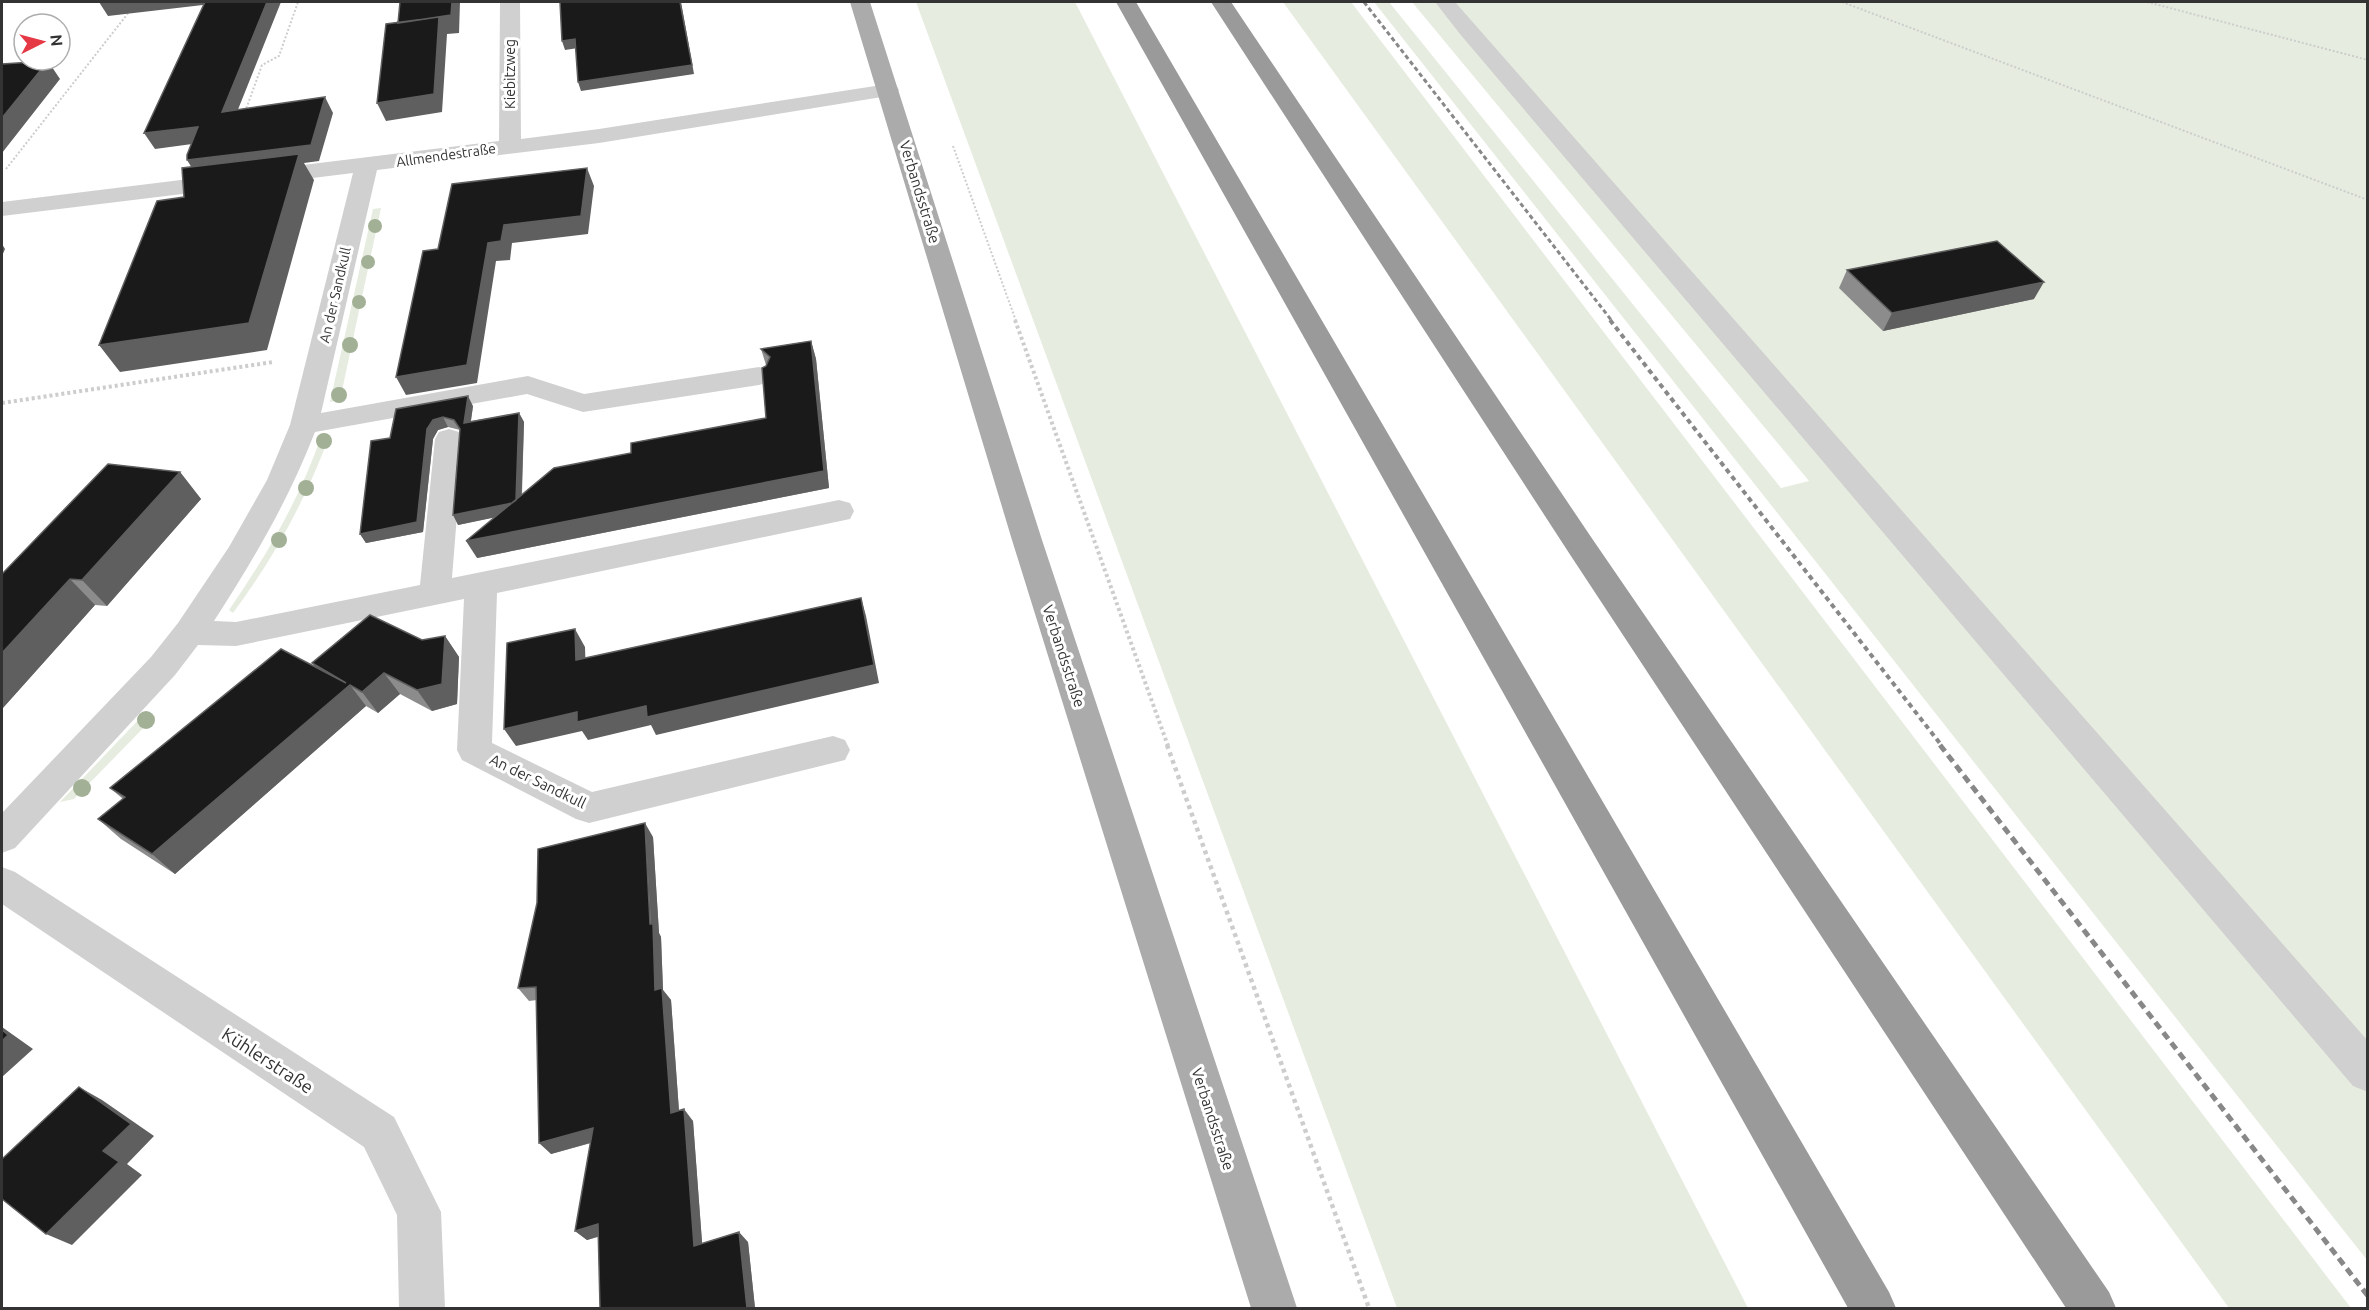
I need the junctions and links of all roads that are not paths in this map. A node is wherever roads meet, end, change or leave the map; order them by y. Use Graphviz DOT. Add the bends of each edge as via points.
graph roads {
  1 [pos="510,2"];
  2 [pos="860,2"];
  3 [pos="1126,2"];
  4 [pos="1221,2"];
  5 [pos="1445,2"];
  6 [pos="888,90"];
  7 [pos="510,146"];
  8 [pos="366,166"];
  9 [pos="2,209"];
  10 [pos="759,376"];
  11 [pos="304,425"];
  12 [pos="449,439"];
  13 [pos="839,511"];
  14 [pos="481,585"];
  15 [pos="435,594"];
  16 [pos="190,632"];
  17 [pos="833,750"];
  18 [pos="2,837"];
  19 [pos="2,884"];
  20 [pos="2367,1072"];
  21 [pos="422,1308"];
  22 [pos="1274,1308"];
  23 [pos="1873,1308"];
  24 [pos="2093,1308"];
  1 -- 7 [label="street, Kiebitzweg"];
  2 -- 6 [label="main road, Verbandsstraße"];
  3 -- 23 [label="highway"];
  4 -- 24 [label="highway"];
  5 -- 20 [label="street"];
  6 -- 7 [label="street, Allmendestraße" via="599,136"];
  6 -- 22 [label="main road, Verbandsstraße" via="1027,540"];
  7 -- 8 [label="street, Allmendestraße"];
  8 -- 9 [label="street, Allmendestraße"];
  8 -- 11 [label="street, An der Sandkull"];
  10 -- 11 [label="street" via="583,403 528,385"];
  11 -- 16 [label="street, An der Sandkull" via="282,480"];
  12 -- 15 [label="street"];
  13 -- 14 [label="street"];
  14 -- 15 [label="street"];
  14 -- 17 [label="street, An der Sandkull" via="474,750 589,808"];
  15 -- 16 [label="street" via="236,634"];
  16 -- 18 [label="street, An der Sandkull" via="163,666"];
  19 -- 21 [label="street, Kühlerstraße" via="379,1132 419,1212"];
}
